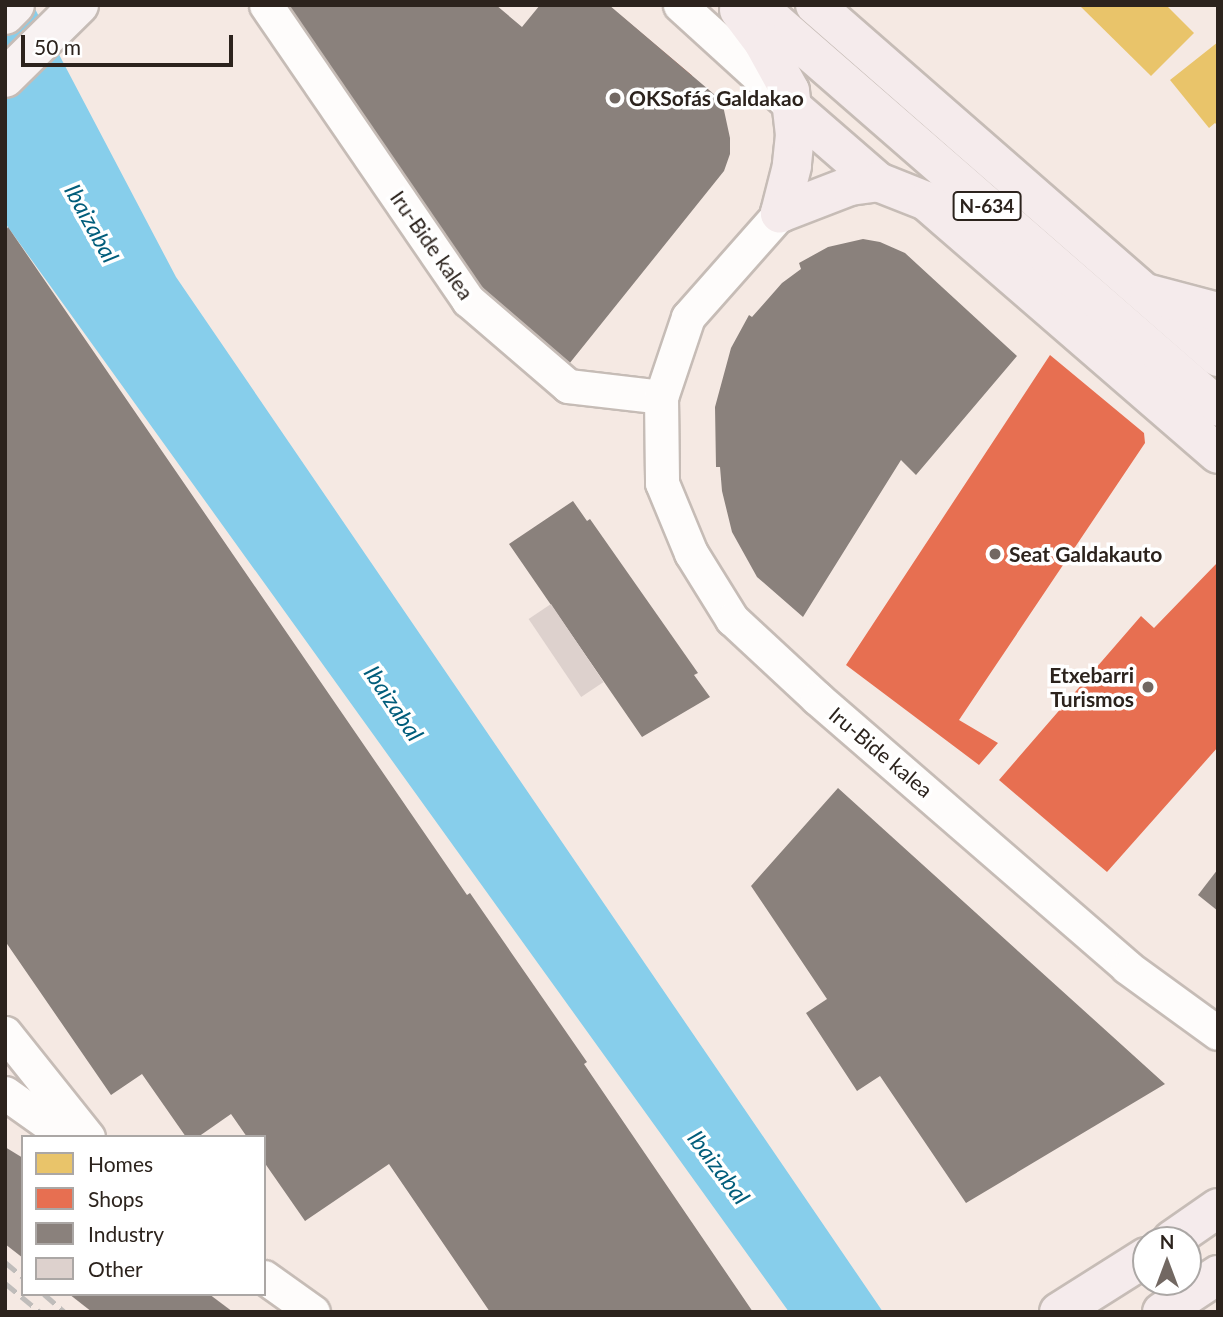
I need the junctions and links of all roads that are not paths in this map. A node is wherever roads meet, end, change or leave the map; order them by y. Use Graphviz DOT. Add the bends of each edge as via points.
graph roads {
  1 [pos="15,5"];
  2 [pos="79,5"];
  3 [pos="266,5"];
  4 [pos="680,5"];
  5 [pos="736,5"];
  6 [pos="756,5"];
  7 [pos="815,5"];
  8 [pos="5,15"];
  9 [pos="5,78"];
  10 [pos="793,107"];
  11 [pos="878,182"];
  12 [pos="780,213"];
  13 [pos="1144,293"];
  14 [pos="1218,312"];
  15 [pos="1218,357"];
  16 [pos="661,397"];
  17 [pos="1218,407"];
  18 [pos="1218,454"];
  19 [pos="5,1033"];
  20 [pos="1218,1033"];
  21 [pos="5,1093"];
  22 [pos="64,1135"];
  23 [pos="86,1135"];
  24 [pos="1218,1209"];
  25 [pos="1193,1226"];
  26 [pos="1132,1266"];
  27 [pos="1218,1275"];
  28 [pos="266,1278"];
  29 [pos="313,1312"];
  30 [pos="1059,1312"];
  31 [pos="1162,1312"];
  1 -- 8 [label="main road"];
  2 -- 9 [label="main road"];
  3 -- 16 [label="street, Iru-Bide kalea" via="468,300 568,386"];
  4 -- 10 [label="street"];
  5 -- 10 [label="highway" via="763,42 790,91"];
  6 -- 17 [label="highway, N-634"];
  7 -- 13 [label="highway, N-634"];
  10 -- 11 [label="highway"];
  10 -- 12 [label="highway" via="792,166"];
  11 -- 12 [label="highway" via="850,186"];
  11 -- 18 [label="highway" via="926,201"];
  12 -- 16 [label="street, Iru-Bide kalea" via="688,317"];
  13 -- 14 [label="highway"];
  13 -- 15 [label="highway, N-634"];
  16 -- 20 [label="street, Iru-Bide kalea" via="662,483 691,554 732,619 1127,967"];
  19 -- 23 [label="street"];
  21 -- 22 [label="street"];
  24 -- 25 [label="highway"];
  26 -- 30 [label="highway"];
  27 -- 31 [label="highway"];
  28 -- 29 [label="street"];
}
